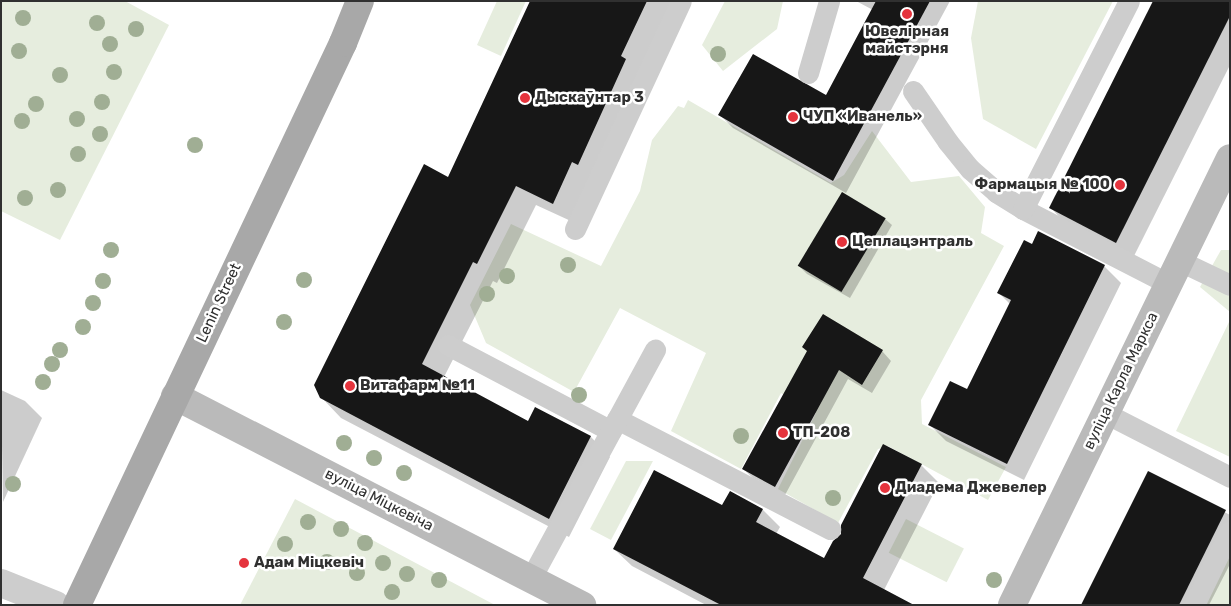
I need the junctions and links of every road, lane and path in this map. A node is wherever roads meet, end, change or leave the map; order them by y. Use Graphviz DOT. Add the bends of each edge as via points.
graph roads {
  1 [pos="360,1"];
  2 [pos="681,1"];
  3 [pos="829,1"];
  4 [pos="1129,1"];
  5 [pos="808,73"];
  6 [pos="913,91"];
  7 [pos="1230,158"];
  8 [pos="1023,209"];
  9 [pos="575,229"];
  10 [pos="1175,272"];
  11 [pos="1230,285"];
  12 [pos="448,345"];
  13 [pos="655,350"];
  14 [pos="175,396"];
  15 [pos="1105,413"];
  16 [pos="614,425"];
  17 [pos="1230,477"];
  18 [pos="830,530"];
  19 [pos="1230,531"];
  20 [pos="531,578"];
  21 [pos="1,583"];
  22 [pos="56,605"];
  23 [pos="77,605"];
  24 [pos="582,605"];
  25 [pos="1012,605"];
  26 [pos="1194,605"];
  1 -- 14 [label="main road, Lenin Street"];
  2 -- 9 [label="lane"];
  3 -- 5 [label="lane"];
  4 -- 8 [label="lane"];
  6 -- 8 [label="lane" via="970,169 996,192"];
  7 -- 10 [label="main road, вуліца Карла Маркса"];
  8 -- 10 [label="lane"];
  10 -- 11 [label="lane"];
  10 -- 15 [label="main road, вуліца Карла Маркса"];
  12 -- 16 [label="lane"];
  13 -- 16 [label="lane"];
  14 -- 20 [label="main road, вуліца Міцкевіча"];
  14 -- 23 [label="main road, Lenin Street"];
  15 -- 17 [label="lane"];
  15 -- 25 [label="main road, вуліца Карла Маркса"];
  16 -- 18 [label="lane"];
  16 -- 20 [label="lane"];
  19 -- 26 [label="lane"];
  20 -- 24 [label="main road, вуліца Міцкевіча"];
  21 -- 22 [label="street"];
}
